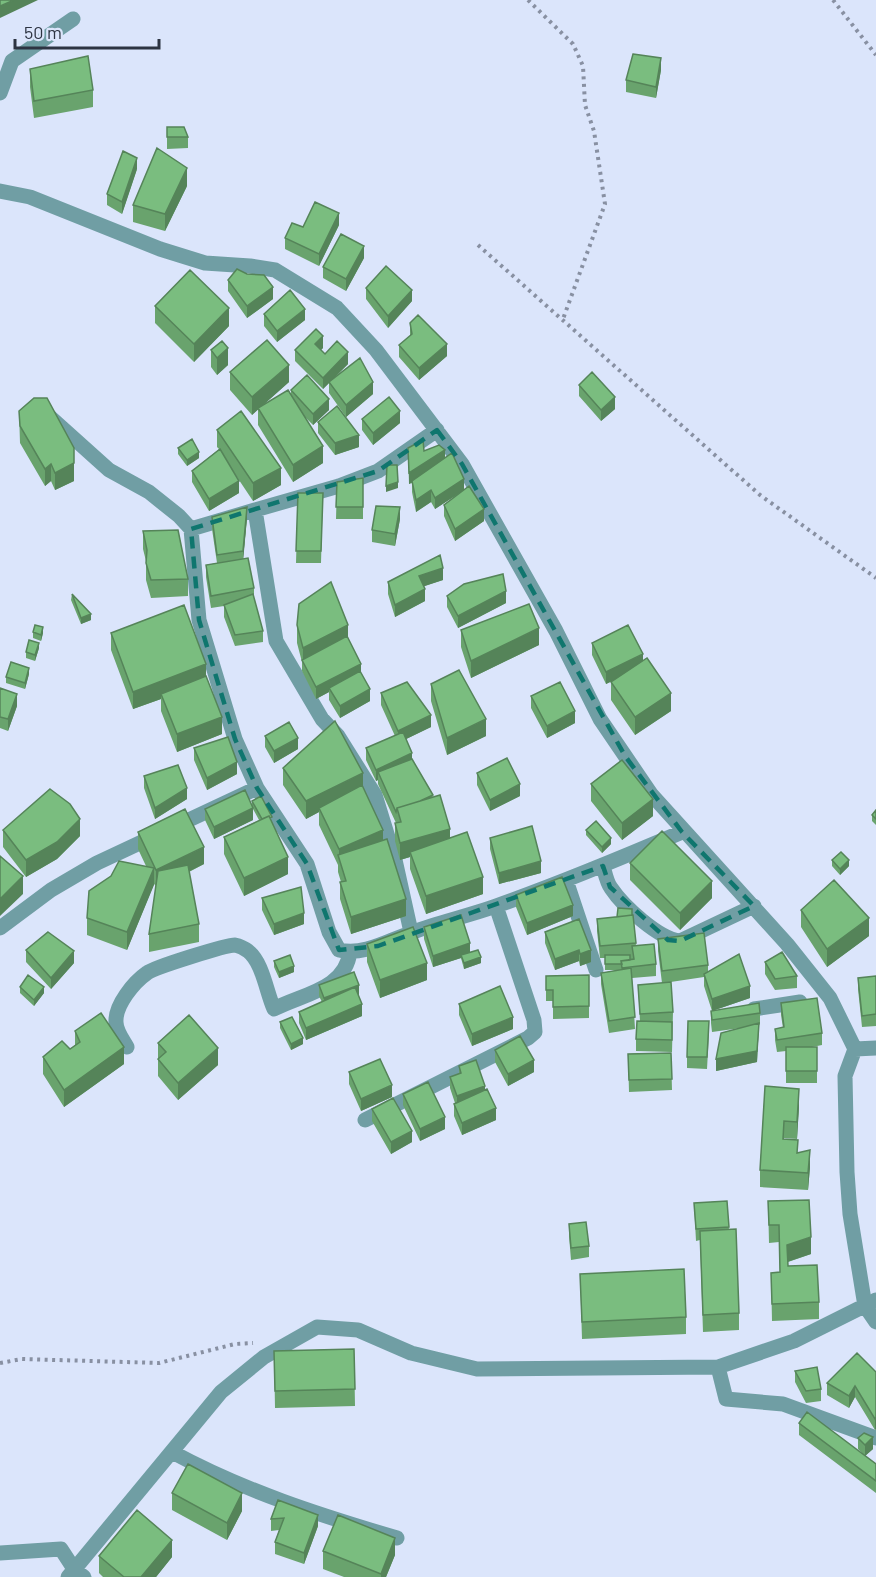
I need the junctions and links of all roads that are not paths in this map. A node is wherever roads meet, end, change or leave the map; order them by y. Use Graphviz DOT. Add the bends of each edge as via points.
graph roads {
  1 [pos="73,20"];
  2 [pos="0,93"];
  3 [pos="0,191"];
  4 [pos="49,416"];
  5 [pos="437,430"];
  6 [pos="255,510"];
  7 [pos="191,529"];
  8 [pos="257,788"];
  9 [pos="682,832"];
  10 [pos="603,866"];
  11 [pos="566,880"];
  12 [pos="496,906"];
  13 [pos="753,906"];
  14 [pos="0,928"];
  15 [pos="411,932"];
  16 [pos="350,952"];
  17 [pos="596,970"];
  18 [pos="830,998"];
  19 [pos="754,1009"];
  20 [pos="127,1047"];
  21 [pos="876,1047"];
  22 [pos="855,1049"];
  23 [pos="365,1120"];
  24 [pos="870,1303"];
  25 [pos="876,1322"];
  26 [pos="718,1367"];
  27 [pos="876,1438"];
  28 [pos="172,1452"];
  29 [pos="396,1538"];
  30 [pos="0,1553"];
  31 [pos="75,1574"];
  1 -- 2 [label="street" via="12,61"];
  3 -- 5 [label="street" via="30,197 205,263 275,270 337,308 376,350"];
  4 -- 7 [label="street" via="109,470 149,492"];
  5 -- 6 [label="street" via="378,471"];
  5 -- 9 [label="street" via="462,464 556,630 600,719"];
  6 -- 7 [label="street"];
  6 -- 15 [label="street" via="276,641 322,719 338,736 375,795"];
  7 -- 8 [label="street" via="199,620 235,739"];
  8 -- 14 [label="street" via="97,864 51,890"];
  8 -- 16 [label="street" via="307,864 334,943 339,950"];
  9 -- 10 [label="street"];
  9 -- 13 [label="street"];
  10 -- 11 [label="street"];
  10 -- 13 [label="street" via="610,887 668,940 680,941"];
  11 -- 12 [label="street"];
  11 -- 17 [label="street"];
  12 -- 15 [label="street"];
  12 -- 23 [label="street" via="535,1032"];
  13 -- 18 [label="street"];
  15 -- 16 [label="street" via="378,946"];
  16 -- 20 [label="street" via="343,972 330,985 274,1009 257,961 236,945 153,970 130,992 117,1017 118,1032"];
  18 -- 19 [label="street"];
  18 -- 22 [label="street"];
  21 -- 22 [label="street"];
  22 -- 24 [label="street" via="845,1076 845,1142 850,1214"];
  24 -- 25 [label="street"];
  24 -- 26 [label="street" via="794,1341"];
  26 -- 27 [label="street" via="726,1399 783,1404"];
  26 -- 28 [label="street" via="477,1369 411,1353 358,1330 317,1327 264,1357 221,1392"];
  28 -- 29 [label="street" via="217,1476 299,1509"];
  28 -- 31 [label="street"];
  30 -- 31 [label="street" via="62,1549"];
}
